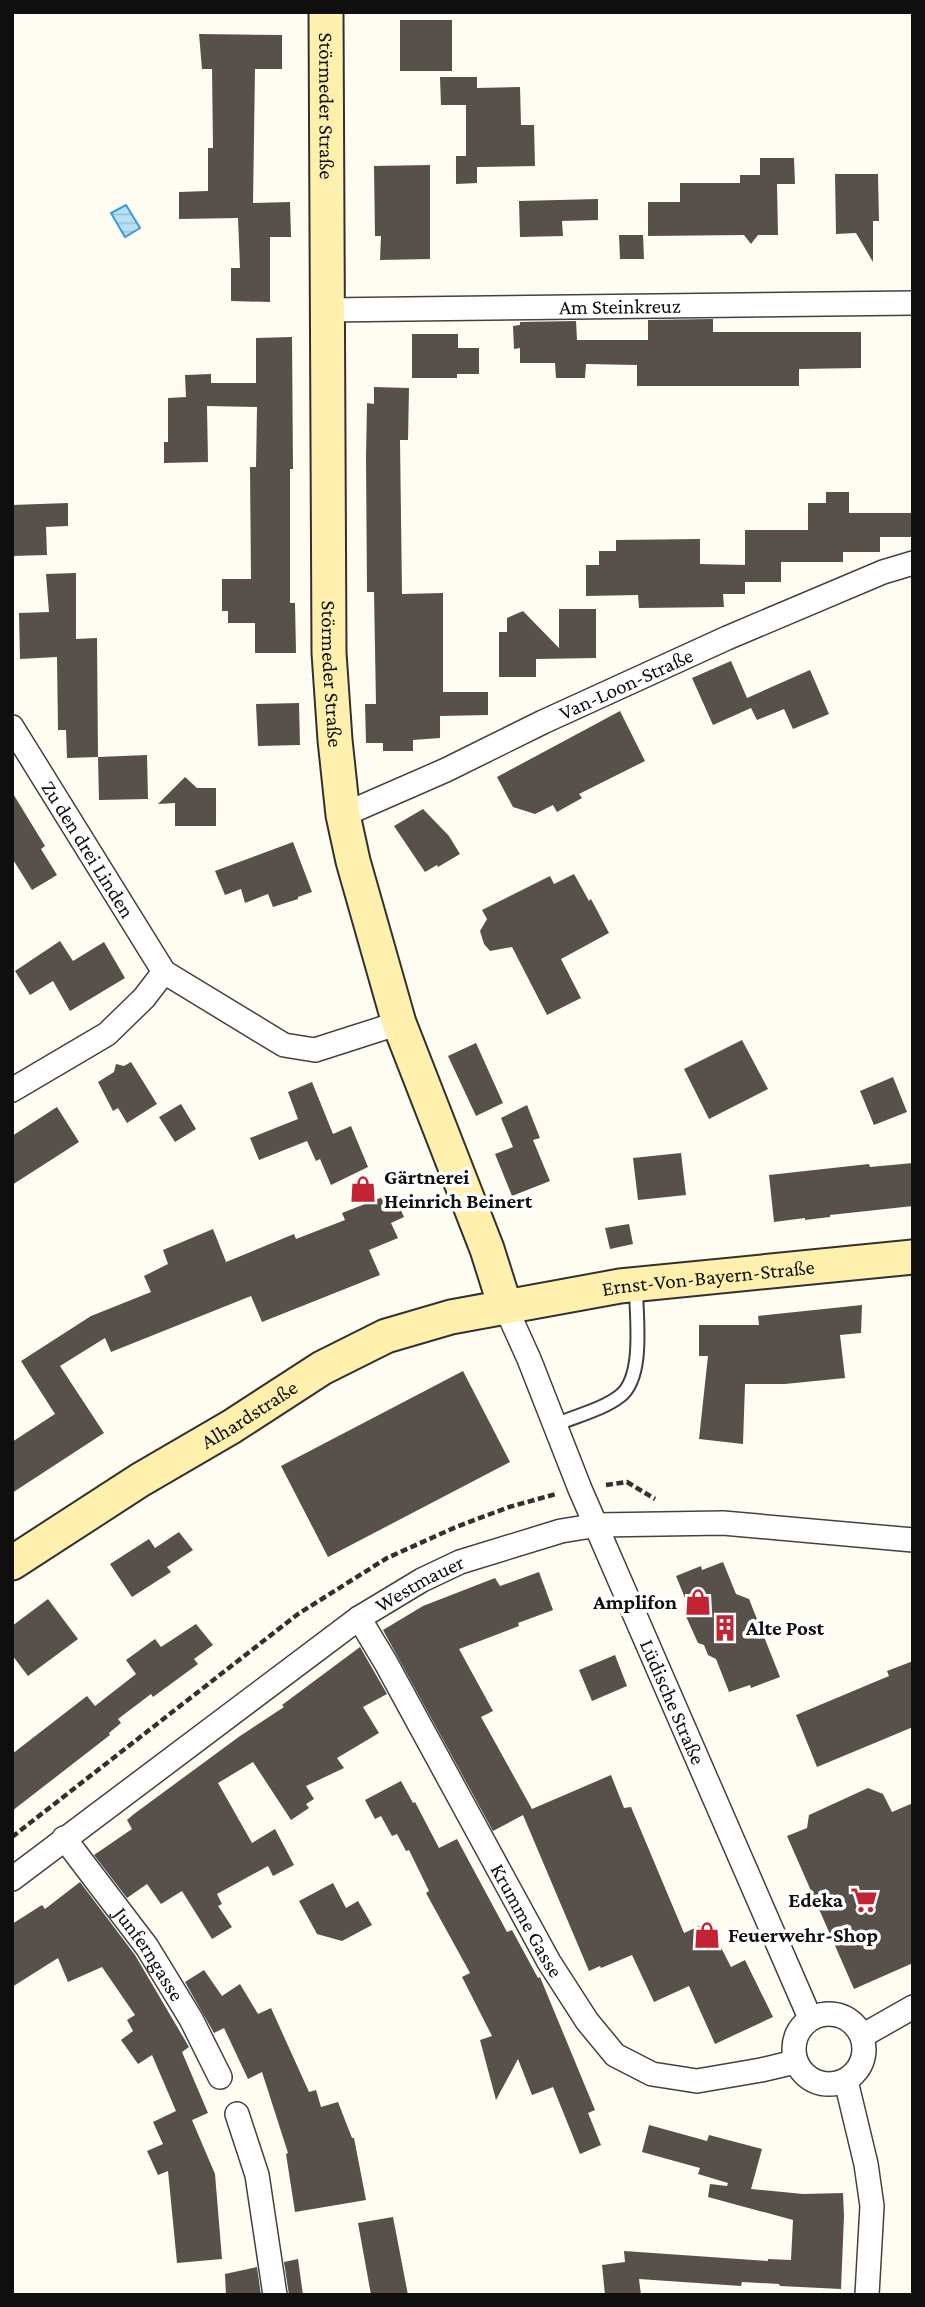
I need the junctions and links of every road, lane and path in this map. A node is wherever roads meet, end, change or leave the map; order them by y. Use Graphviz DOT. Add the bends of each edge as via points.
graph roads {
  1 [pos="326,12"];
  2 [pos="913,303"];
  3 [pos="326,310"];
  4 [pos="913,563"];
  5 [pos="12,727"];
  6 [pos="20,756"];
  7 [pos="343,815"];
  8 [pos="164,972"];
  9 [pos="399,1023"];
  10 [pos="12,1090"];
  11 [pos="913,1256"];
  12 [pos="636,1284"];
  13 [pos="505,1307"];
  14 [pos="555,1425"];
  15 [pos="598,1525"];
  16 [pos="913,1540"];
  17 [pos="12,1563"];
  18 [pos="359,1618"];
  19 [pos="64,1838"];
  20 [pos="12,1879"];
  21 [pos="913,2007"];
  22 [pos="810,2018"];
  23 [pos="862,2036"];
  24 [pos="795,2062"];
  25 [pos="220,2077"];
  26 [pos="846,2081"];
  27 [pos="237,2115"];
  28 [pos="275,2295"];
  29 [pos="867,2295"];
  1 -- 3 [label="main road, Störmeder Straße"];
  2 -- 3 [label="street, Am Steinkreuz"];
  3 -- 7 [label="main road, Störmeder Straße" via="329,653"];
  4 -- 7 [label="street, Van-Loon-Straße" via="727,638"];
  5 -- 6 [label="street, Zu den drei Linden"];
  6 -- 8 [label="street, Zu den drei Linden"];
  7 -- 9 [label="main road, Störmeder Straße"];
  8 -- 9 [label="street, Zu den drei Linden" via="284,1045 315,1050"];
  8 -- 10 [label="street" via="107,1034"];
  9 -- 13 [label="main road, Störmeder Straße"];
  11 -- 12 [label="main road, Ernst-Von-Bayern-Straße"];
  12 -- 13 [label="main road, Ernst-Von-Bayern-Straße"];
  12 -- 14 [label="lane" via="637,1346 630,1386 619,1397"];
  13 -- 14 [label="street, Lüdische Straße"];
  13 -- 17 [label="main road, Alhardstraße" via="386,1336 322,1368"];
  14 -- 15 [label="street, Lüdische Straße"];
  15 -- 16 [label="street, Westmauer" via="723,1523"];
  15 -- 18 [label="street, Westmauer" via="561,1531 460,1562"];
  15 -- 22 [label="street, Lüdische Straße"];
  18 -- 19 [label="street, Westmauer"];
  18 -- 24 [label="street, Krumme Gasse" via="549,1962 615,2055 652,2074 697,2081"];
  19 -- 20 [label="street, Westmauer"];
  19 -- 25 [label="street, Junferngasse" via="147,1947"];
  21 -- 23 [label="street"];
  22 -- 23 [label="street" via="830,2013 849,2020"];
  22 -- 24 [label="street" via="793,2045"];
  23 -- 26 [label="street" via="863,2062"];
  24 -- 26 [label="street" via="807,2078 826,2086"];
  26 -- 29 [label="street" via="872,2206"];
  27 -- 28 [label="street" via="257,2175"];
}
